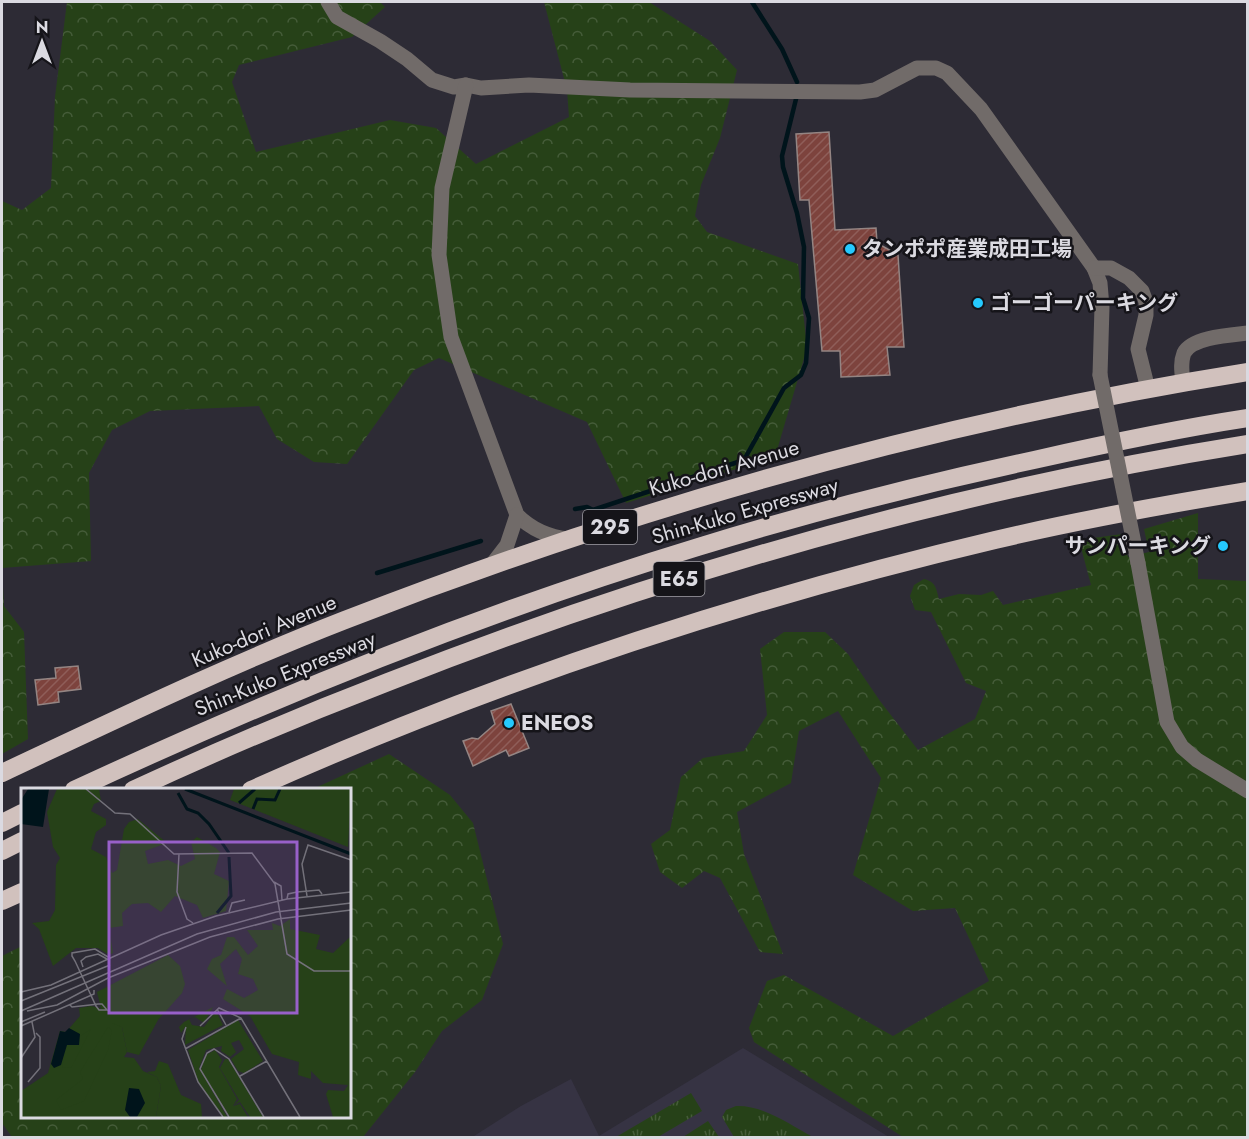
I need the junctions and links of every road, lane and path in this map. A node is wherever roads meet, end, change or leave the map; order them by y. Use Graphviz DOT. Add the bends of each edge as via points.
graph roads {
  1 [pos="328,2"];
  2 [pos="466,86"];
  3 [pos="1094,268"];
  4 [pos="1248,333"];
  5 [pos="1248,372"];
  6 [pos="1183,383"];
  7 [pos="1148,389"];
  8 [pos="1248,418"];
  9 [pos="1248,444"];
  10 [pos="1248,491"];
  11 [pos="517,515"];
  12 [pos="572,540"];
  13 [pos="490,567"];
  14 [pos="2,773"];
  15 [pos="76,788"];
  16 [pos="135,788"];
  17 [pos="253,788"];
  18 [pos="1248,791"];
  19 [pos="21,813"];
  20 [pos="2,822"];
  21 [pos="21,842"];
  22 [pos="2,851"];
  23 [pos="21,892"];
  24 [pos="2,901"];
  1 -- 2 [label="street" via="337,17 380,41 432,80 454,87"];
  2 -- 3 [label="street" via="860,92 874,90 917,68 936,68 946,73 981,109"];
  2 -- 11 [label="street" via="442,188 439,255 451,337"];
  3 -- 7 [label="street" via="1111,268 1142,291 1146,315 1138,349"];
  3 -- 18 [label="street, bridge" via="1102,307 1100,375 1167,722 1182,747 1197,760"];
  4 -- 6 [label="street" via="1190,345 1181,364"];
  5 -- 6 [label="highway, Kuko-dori Avenue / 295"];
  6 -- 7 [label="highway, Kuko-dori Avenue / 295"];
  7 -- 12 [label="highway, Kuko-dori Avenue / 295" via="873,450 710,495"];
  8 -- 15 [label="highway, Shin-Kuko Expressway / E65" via="961,476 698,547 564,590 302,689"];
  9 -- 16 [label="highway, E65" via="969,499 705,570 456,655"];
  10 -- 17 [label="highway" via="1118,513 996,540 777,598 483,694 343,748"];
  11 -- 12 [label="street" via="546,534"];
  11 -- 13 [label="street" via="507,545"];
  12 -- 13 [label="highway, Kuko-dori Avenue / 295"];
  13 -- 14 [label="highway, Kuko-dori Avenue / 295" via="343,621 174,693"];
  19 -- 20 [label="highway"];
  21 -- 22 [label="highway"];
  23 -- 24 [label="highway"];
}
